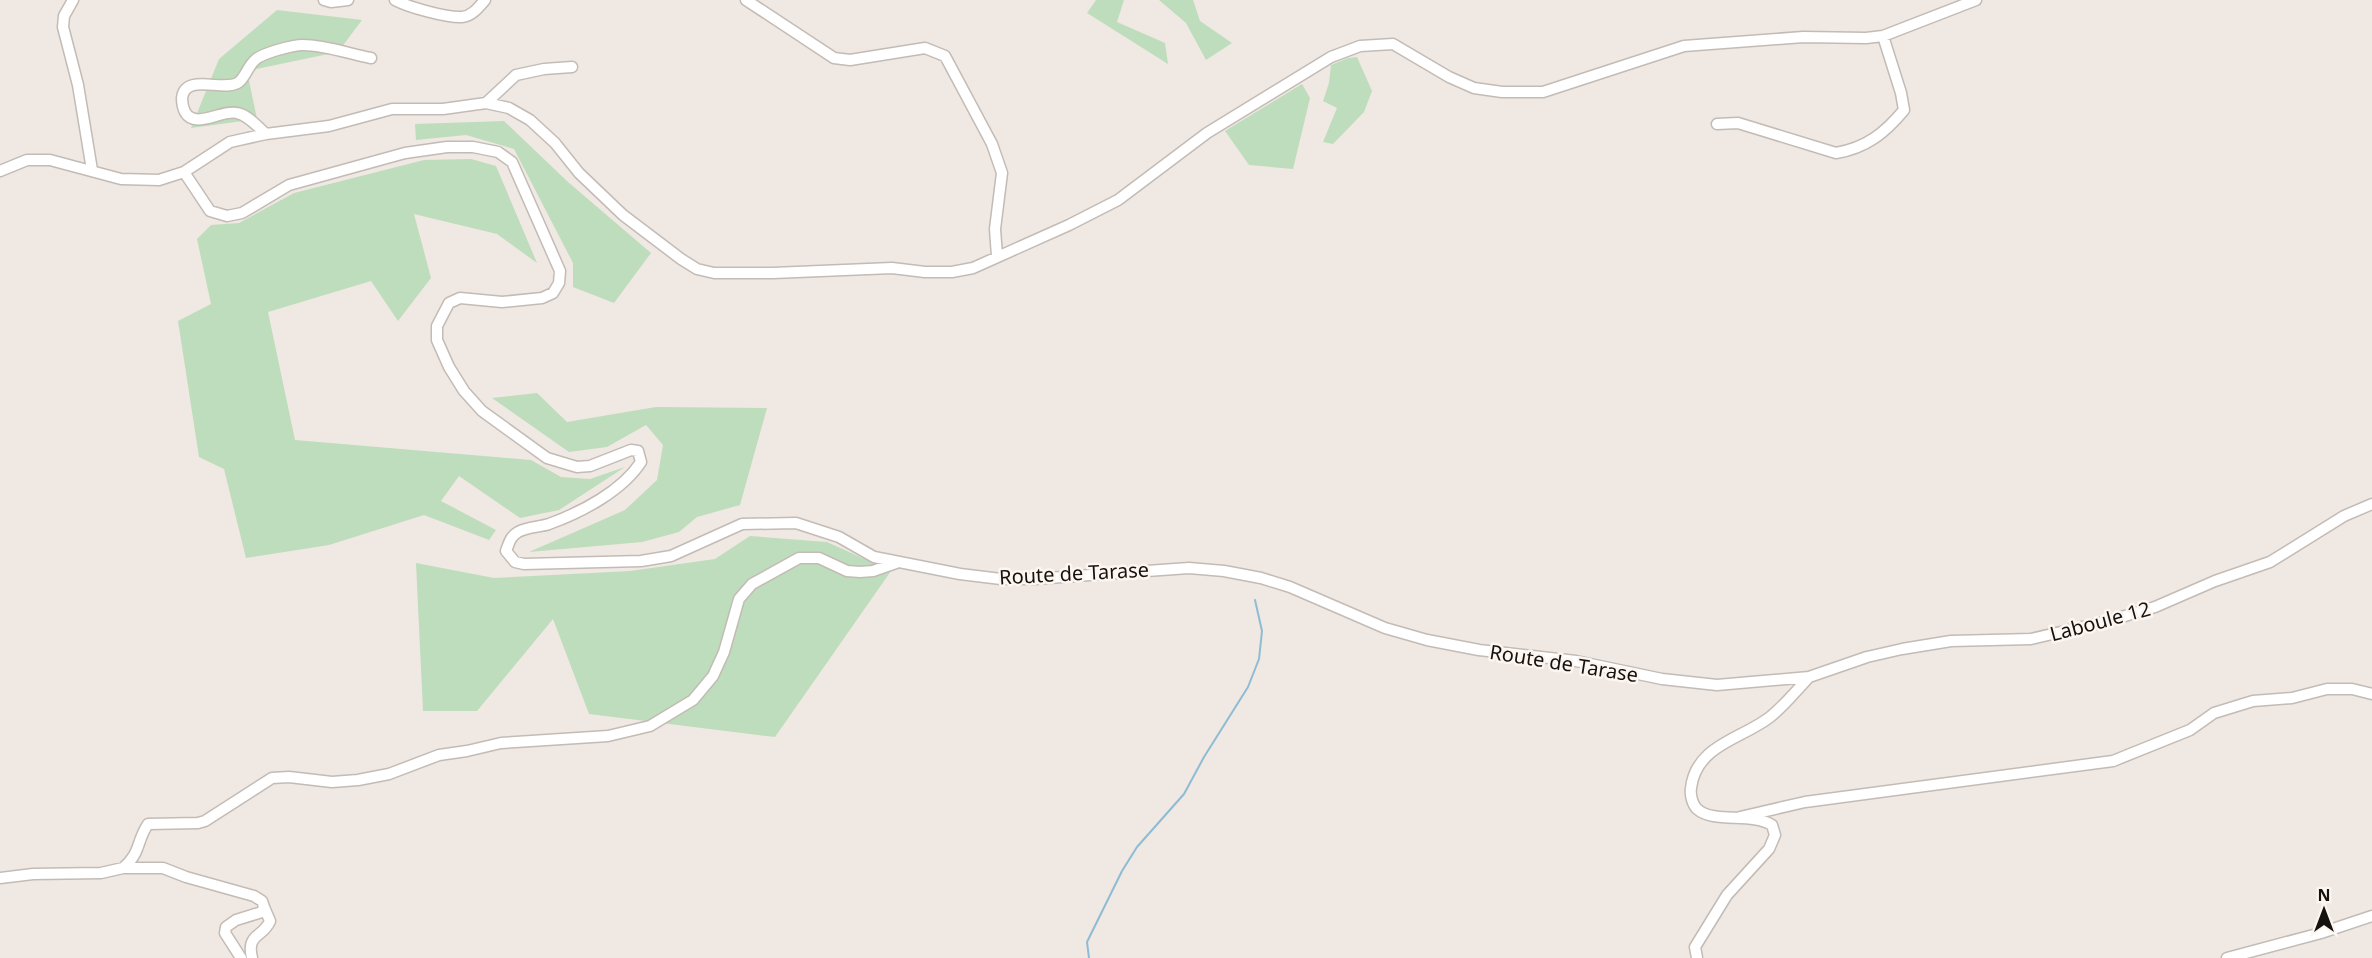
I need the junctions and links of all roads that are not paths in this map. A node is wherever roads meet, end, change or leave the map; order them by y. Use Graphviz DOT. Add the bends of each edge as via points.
graph roads {
  1 [pos="73,0"];
  2 [pos="324,0"];
  3 [pos="348,0"];
  4 [pos="395,0"];
  5 [pos="485,0"];
  6 [pos="746,0"];
  7 [pos="1976,0"];
  8 [pos="1883,36"];
  9 [pos="371,58"];
  10 [pos="572,67"];
  11 [pos="486,103"];
  12 [pos="1717,124"];
  13 [pos="266,134"];
  14 [pos="92,170"];
  15 [pos="0,171"];
  16 [pos="184,172"];
  17 [pos="997,256"];
  18 [pos="2372,504"];
  19 [pos="897,562"];
  20 [pos="1809,677"];
  21 [pos="2372,694"];
  22 [pos="1740,817"];
  23 [pos="123,868"];
  24 [pos="0,878"];
  25 [pos="264,907"];
  26 [pos="2372,916"];
  27 [pos="242,958"];
  28 [pos="252,958"];
  29 [pos="1697,958"];
  30 [pos="2227,958"];
  1 -- 14 [label="street" via="63,27 78,85"];
  2 -- 3 [label="street"];
  4 -- 5 [label="street" via="462,17 475,12"];
  6 -- 17 [label="street" via="834,58 850,60 925,48 945,56 992,144 1002,173 995,229"];
  7 -- 8 [label="street"];
  8 -- 12 [label="street" via="1904,110 1874,140 1836,153 1738,123"];
  8 -- 17 [label="street" via="1803,37 1684,46 1543,92 1474,88 1393,44 1360,46 1331,57 1207,133 1118,200"];
  9 -- 13 [label="street" via="303,45 260,56 232,85 200,84 184,92 183,106 190,117 236,112"];
  10 -- 11 [label="street" via="516,75"];
  11 -- 13 [label="street" via="392,110 329,126"];
  11 -- 17 [label="street" via="509,108 530,120 623,215 697,268 714,273 892,268 952,272 973,268"];
  13 -- 16 [label="street" via="230,142"];
  14 -- 15 [label="street" via="50,160 27,160"];
  14 -- 16 [label="street" via="121,179 159,180"];
  16 -- 19 [label="street, Route de Tarase" via="210,211 227,216 258,206 289,185 405,153 473,147 498,152 512,162 560,271 559,283 542,298 502,302 460,298 449,303 437,326 437,340 459,383 482,411 548,458 577,467 590,466 631,450 638,451 642,462 633,475 609,493 570,515 510,538 506,551 514,562 641,561 671,556 742,524 774,522 796,523 839,537 874,557"];
  18 -- 20 [label="street, Laboule 12" via="2344,516 2270,562 2155,607 2031,639 1951,641 1902,649"];
  19 -- 20 [label="street, Route de Tarase" via="1001,579 1189,568 1224,571 1290,587 1385,628 1479,650 1576,661 1662,679 1717,685"];
  19 -- 23 [label="street" via="860,573 819,558 799,558 752,584 739,599 713,676 693,700 650,726 599,737 507,742 439,755 366,779 344,782 272,778 198,823 148,824 138,852"];
  20 -- 22 [label="street" via="1768,718 1713,749 1694,776 1690,790 1698,810"];
  21 -- 22 [label="street" via="2352,689 2327,690 2253,701 2214,713 2190,730 2113,761 1805,802"];
  22 -- 29 [label="street" via="1766,821 1775,835 1769,849 1715,913 1695,946"];
  23 -- 24 [label="street" via="100,873"];
  23 -- 25 [label="street" via="171,870 254,896"];
  25 -- 27 [label="street" via="260,914 226,927 225,933"];
  25 -- 28 [label="street" via="270,921 253,939"];
  26 -- 30 [label="street"];
}
